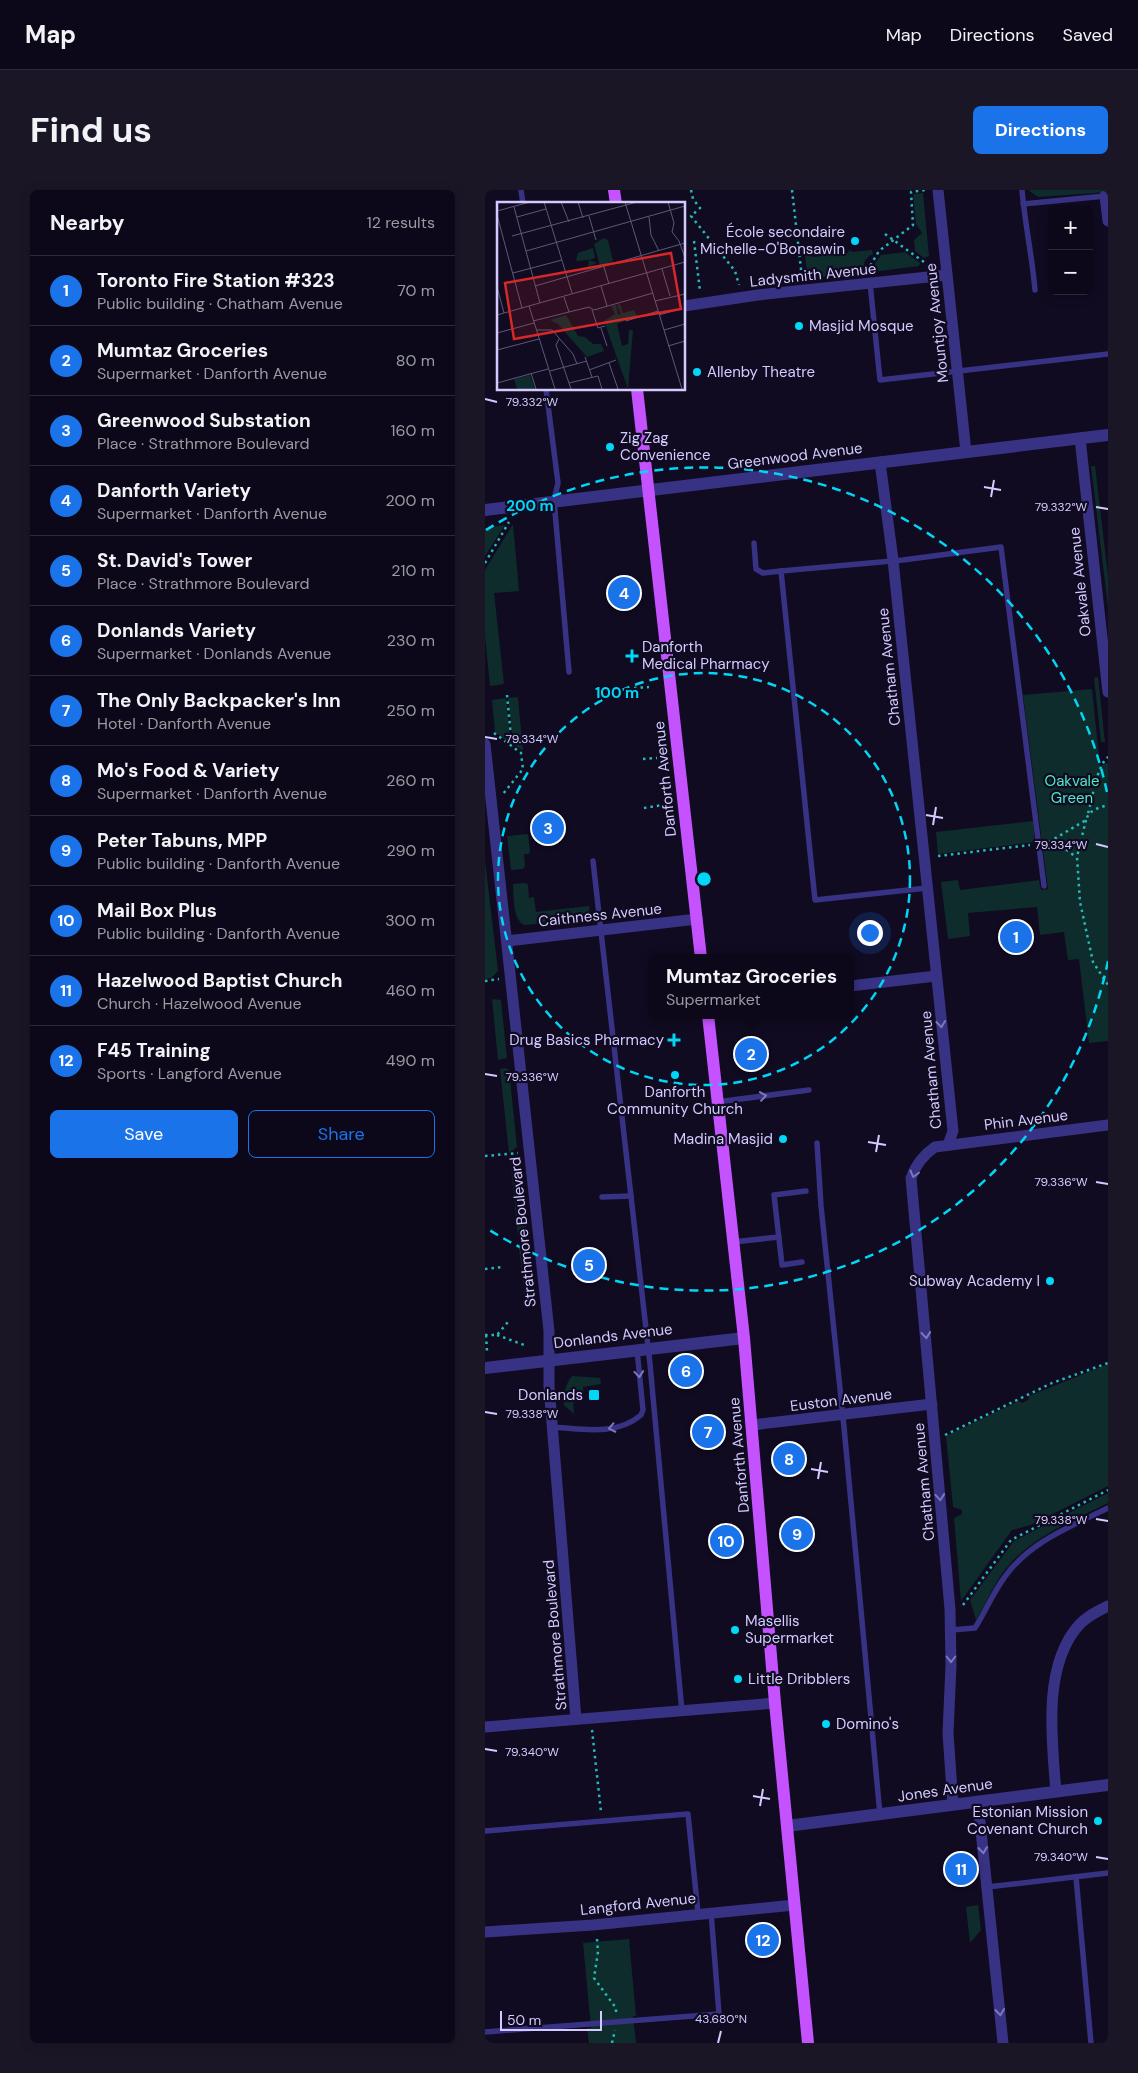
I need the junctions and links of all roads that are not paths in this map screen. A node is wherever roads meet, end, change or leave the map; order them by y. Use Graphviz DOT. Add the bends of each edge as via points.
graph roads {
  1 [pos="938,190"];
  2 [pos="1022,190"];
  3 [pos="1105,196"];
  4 [pos="1023,204"];
  5 [pos="1108,221"];
  6 [pos="947,275"];
  7 [pos="868,279"];
  8 [pos="1035,290"];
  9 [pos="685,306"];
  10 [pos="1108,354"];
  11 [pos="958,372"];
  12 [pos="546,390"];
  13 [pos="637,390"];
  14 [pos="1108,435"];
  15 [pos="1080,438"];
  16 [pos="966,452"];
  17 [pos="880,462"];
  18 [pos="648,490"];
  19 [pos="554,500"];
  20 [pos="485,510"];
  21 [pos="754,543"];
  22 [pos="893,560"];
  23 [pos="781,571"];
  24 [pos="569,672"];
  25 [pos="1108,692"];
  26 [pos="485,744"];
  27 [pos="593,862"];
  28 [pos="1044,886"];
  29 [pos="927,888"];
  30 [pos="697,919"];
  31 [pos="600,930"];
  32 [pos="507,940"];
  33 [pos="701,954"];
  34 [pos="936,976"];
  35 [pos="854,986"];
  36 [pos="708,1019"];
  37 [pos="809,1090"];
  38 [pos="717,1102"];
  39 [pos="1108,1125"];
  40 [pos="817,1143"];
  41 [pos="948,1145"];
  42 [pos="806,1191"];
  43 [pos="631,1196"];
  44 [pos="602,1197"];
  45 [pos="779,1236"];
  46 [pos="733,1242"];
  47 [pos="802,1262"];
  48 [pos="744,1338"];
  49 [pos="642,1349"];
  50 [pos="549,1360"];
  51 [pos="485,1368"];
  52 [pos="932,1404"];
  53 [pos="842,1415"];
  54 [pos="753,1425"];
  55 [pos="553,1427"];
  56 [pos="1108,1508"];
  57 [pos="1108,1606"];
  58 [pos="951,1630"];
  59 [pos="775,1702"];
  60 [pos="682,1712"];
  61 [pos="576,1719"];
  62 [pos="485,1727"];
  63 [pos="1108,1786"];
  64 [pos="1055,1792"];
  65 [pos="978,1802"];
  66 [pos="953,1805"];
  67 [pos="880,1815"];
  68 [pos="787,1826"];
  69 [pos="485,1831"];
  70 [pos="1108,1873"];
  71 [pos="1076,1877"];
  72 [pos="987,1887"];
  73 [pos="794,1905"];
  74 [pos="711,1912"];
  75 [pos="698,1913"];
  76 [pos="485,1932"];
  77 [pos="485,2032"];
  78 [pos="807,2043"];
  79 [pos="1003,2043"];
  80 [pos="1091,2043"];
  1 -- 6 [label="street, Mountjoy Avenue"];
  2 -- 4 [label="lane"];
  3 -- 4 [label="lane"];
  3 -- 5 [label="street"];
  4 -- 8 [label="lane"];
  6 -- 7 [label="street, Ladysmith Avenue"];
  6 -- 11 [label="street, Mountjoy Avenue"];
  7 -- 9 [label="street, Ladysmith Avenue"];
  7 -- 11 [label="lane" via="880,380"];
  10 -- 11 [label="lane"];
  11 -- 16 [label="street, Mountjoy Avenue"];
  12 -- 19 [label="lane" via="558,484"];
  13 -- 18 [label="main road, Danforth Avenue"];
  14 -- 15 [label="street, Greenwood Avenue"];
  15 -- 16 [label="street, Greenwood Avenue"];
  15 -- 25 [label="street, Oakvale Avenue"];
  16 -- 17 [label="street, Greenwood Avenue"];
  17 -- 18 [label="street, Greenwood Avenue"];
  17 -- 22 [label="street, Chatham Avenue"];
  18 -- 19 [label="street, Greenwood Avenue"];
  18 -- 30 [label="main road, Danforth Avenue"];
  19 -- 20 [label="street, Greenwood Avenue"];
  19 -- 24 [label="lane"];
  21 -- 23 [label="lane" via="756,569 763,573"];
  22 -- 23 [label="lane"];
  22 -- 28 [label="lane" via="1001,547"];
  22 -- 29 [label="street, Chatham Avenue"];
  23 -- 29 [label="lane" via="815,900"];
  26 -- 32 [label="street, Strathmore Boulevard"];
  27 -- 31 [label="lane"];
  29 -- 34 [label="street, Chatham Avenue"];
  30 -- 31 [label="street, Caithness Avenue"];
  30 -- 33 [label="main road, Danforth Avenue"];
  31 -- 32 [label="street, Caithness Avenue"];
  31 -- 43 [label="lane"];
  32 -- 50 [label="street, Strathmore Boulevard" via="549,1331"];
  34 -- 35 [label="street"];
  34 -- 41 [label="street, Chatham Avenue, one-way" via="953,1131"];
  36 -- 38 [label="main road, Danforth Avenue"];
  38 -- 37 [label="lane, one-way"];
  38 -- 46 [label="main road, Danforth Avenue"];
  39 -- 41 [label="street, Phin Avenue"];
  40 -- 53 [label="lane"];
  41 -- 52 [label="street, Chatham Avenue, one-way" via="935,1147 925,1154 911,1178"];
  42 -- 45 [label="lane" via="774,1195"];
  43 -- 44 [label="lane"];
  43 -- 49 [label="lane"];
  45 -- 46 [label="lane"];
  45 -- 47 [label="lane" via="782,1264"];
  46 -- 48 [label="main road, Danforth Avenue"];
  48 -- 49 [label="street, Donlands Avenue"];
  48 -- 54 [label="main road, Danforth Avenue"];
  49 -- 50 [label="street, Donlands Avenue"];
  49 -- 55 [label="lane, one-way" via="641,1414 611,1429"];
  49 -- 60 [label="lane"];
  50 -- 51 [label="street, Donlands Avenue"];
  50 -- 55 [label="street, Strathmore Boulevard"];
  52 -- 53 [label="street, Euston Avenue"];
  52 -- 58 [label="street, Chatham Avenue, one-way"];
  53 -- 54 [label="street, Euston Avenue"];
  53 -- 67 [label="lane"];
  54 -- 59 [label="main road, Danforth Avenue"];
  55 -- 61 [label="street, Strathmore Boulevard"];
  56 -- 58 [label="lane" via="1029,1551 1002,1580 975,1628"];
  57 -- 64 [label="street" via="1079,1624 1063,1652 1051,1716"];
  58 -- 66 [label="street, Chatham Avenue, one-way" via="948,1733"];
  59 -- 60 [label="street"];
  59 -- 68 [label="main road, Danforth Avenue"];
  60 -- 61 [label="street"];
  61 -- 62 [label="street"];
  63 -- 64 [label="street, Jones Avenue"];
  64 -- 65 [label="street, Jones Avenue"];
  65 -- 66 [label="street, Jones Avenue"];
  65 -- 72 [label="street, one-way"];
  66 -- 67 [label="street, Jones Avenue"];
  67 -- 68 [label="street, Jones Avenue"];
  68 -- 73 [label="main road, Danforth Avenue"];
  69 -- 75 [label="lane" via="688,1814"];
  70 -- 71 [label="lane"];
  71 -- 72 [label="lane"];
  71 -- 80 [label="lane"];
  72 -- 79 [label="street, one-way"];
  73 -- 74 [label="street, Langford Avenue"];
  73 -- 78 [label="main road, Danforth Avenue"];
  74 -- 75 [label="street, Langford Avenue"];
  74 -- 77 [label="lane" via="719,2014"];
  75 -- 76 [label="street, Langford Avenue" via="593,1925"];
}
